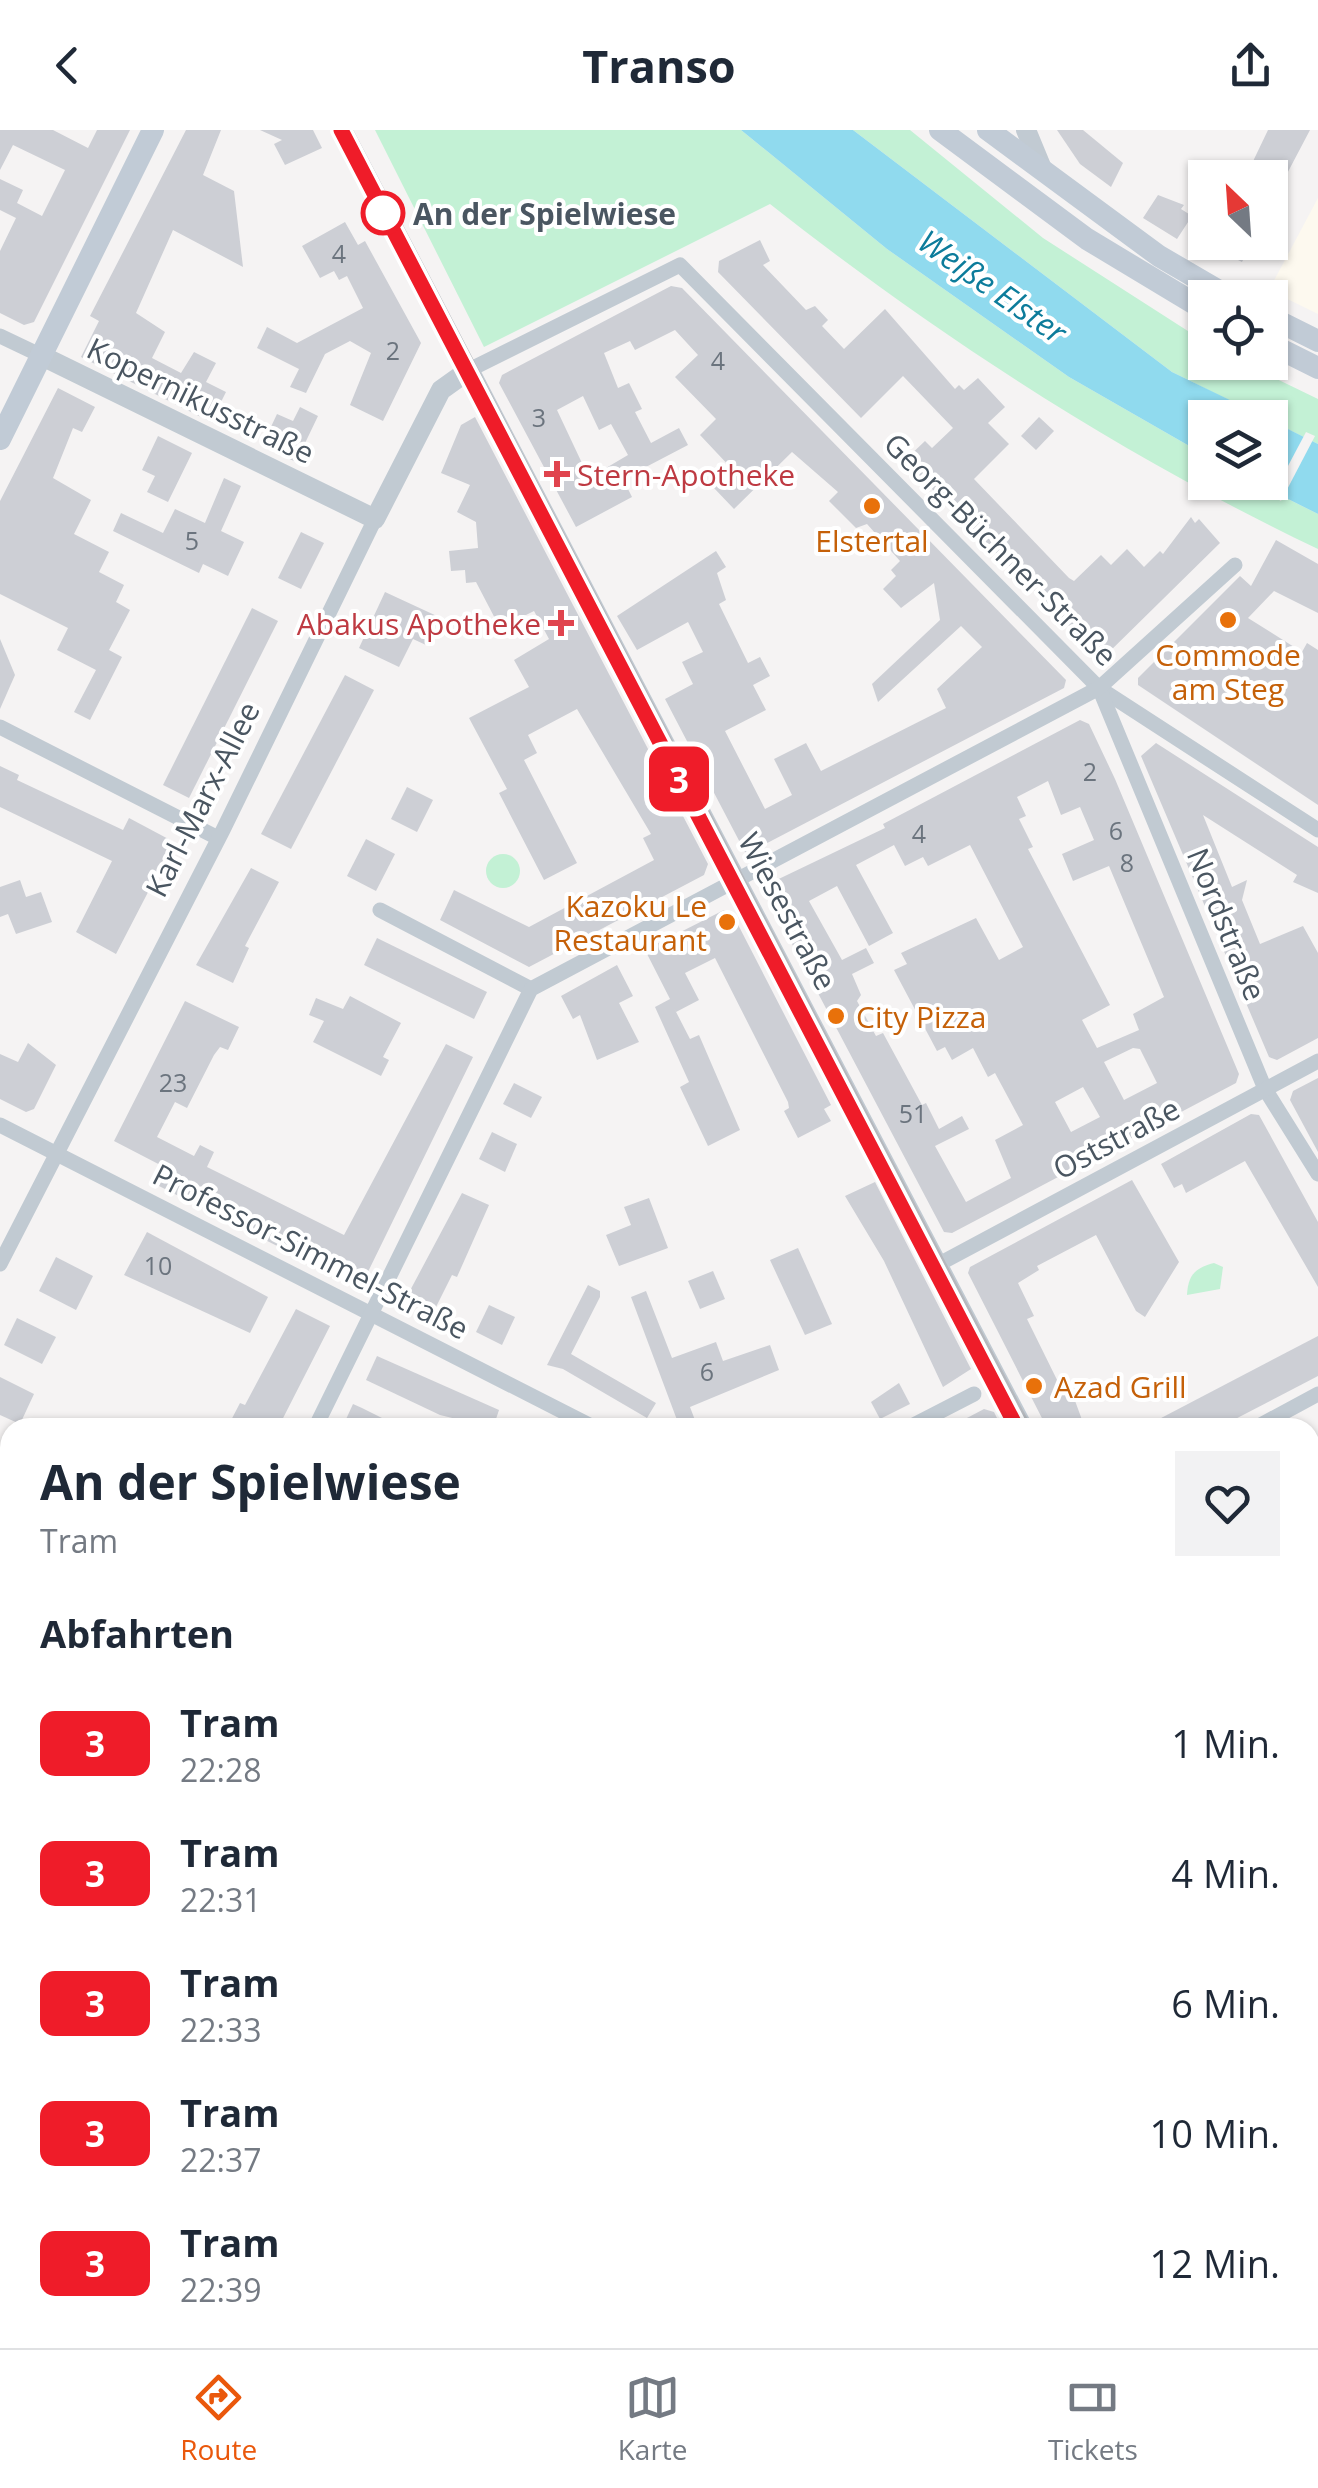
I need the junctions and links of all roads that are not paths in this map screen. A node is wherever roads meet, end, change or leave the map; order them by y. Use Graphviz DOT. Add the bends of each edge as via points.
graph roads {
  1 [pos="153,130"];
  2 [pos="941,130"];
  3 [pos="988,130"];
  4 [pos="1026,130"];
  5 [pos="1042,171"];
  6 [pos="1200,280"];
  7 [pos="1188,300"];
  8 [pos="1288,326"];
  9 [pos="0,336"];
  10 [pos="1318,342"];
  11 [pos="1288,353"];
  12 [pos="42,356"];
  13 [pos="1318,368"];
  14 [pos="469,370"];
  15 [pos="0,439"];
  16 [pos="375,519"];
  17 [pos="1235,565"];
  18 [pos="1099,688"];
  19 [pos="0,727"];
  20 [pos="1318,830"];
  21 [pos="218,838"];
  22 [pos="738,882"];
  23 [pos="380,910"];
  24 [pos="531,989"];
  25 [pos="1318,1060"];
  26 [pos="1265,1089"];
  27 [pos="0,1125"];
  28 [pos="56,1152"];
  29 [pos="1318,1174"];
  30 [pos="0,1264"];
  31 [pos="939,1264"];
  32 [pos="374,1314"];
  33 [pos="974,1394"];
  34 [pos="1318,1394"];
  35 [pos="320,1418"];
  36 [pos="576,1418"];
  37 [pos="927,1418"];
  38 [pos="1018,1418"];
  39 [pos="1274,1418"];
  1 -- 12 [label="main road"];
  2 -- 7 [label="main road" via="1087,239"];
  3 -- 5 [label="main road"];
  4 -- 5 [label="street"];
  5 -- 6 [label="main road"];
  8 -- 10 [label="main road"];
  9 -- 12 [label="street, Kopernikusstraße"];
  11 -- 13 [label="main road"];
  12 -- 15 [label="main road"];
  12 -- 16 [label="street, Kopernikusstraße"];
  14 -- 16 [label="street, Karl-Marx-Allee" via="441,390"];
  14 -- 18 [label="street, Georg-Büchner-Straße" via="680,264"];
  14 -- 22 [label="street, Wiesestraße"];
  16 -- 21 [label="street, Karl-Marx-Allee"];
  17 -- 18 [label="street"];
  18 -- 20 [label="street, Georg-Büchner-Straße"];
  18 -- 22 [label="street"];
  18 -- 26 [label="street, Nordstraße"];
  19 -- 21 [label="street"];
  21 -- 28 [label="street, Karl-Marx-Allee"];
  22 -- 24 [label="street"];
  22 -- 31 [label="street, Wiesestraße"];
  23 -- 24 [label="street"];
  24 -- 32 [label="street"];
  25 -- 26 [label="street, Oststraße"];
  26 -- 29 [label="street, Nordstraße"];
  26 -- 31 [label="street, Oststraße"];
  27 -- 28 [label="street, Professor-Simmel-Straße"];
  28 -- 30 [label="street, Karl-Marx-Allee"];
  28 -- 32 [label="street, Professor-Simmel-Straße"];
  31 -- 38 [label="street, Wiesestraße"];
  32 -- 35 [label="street"];
  32 -- 36 [label="street, Professor-Simmel-Straße"];
  33 -- 37 [label="street"];
  34 -- 39 [label="street"];
}
